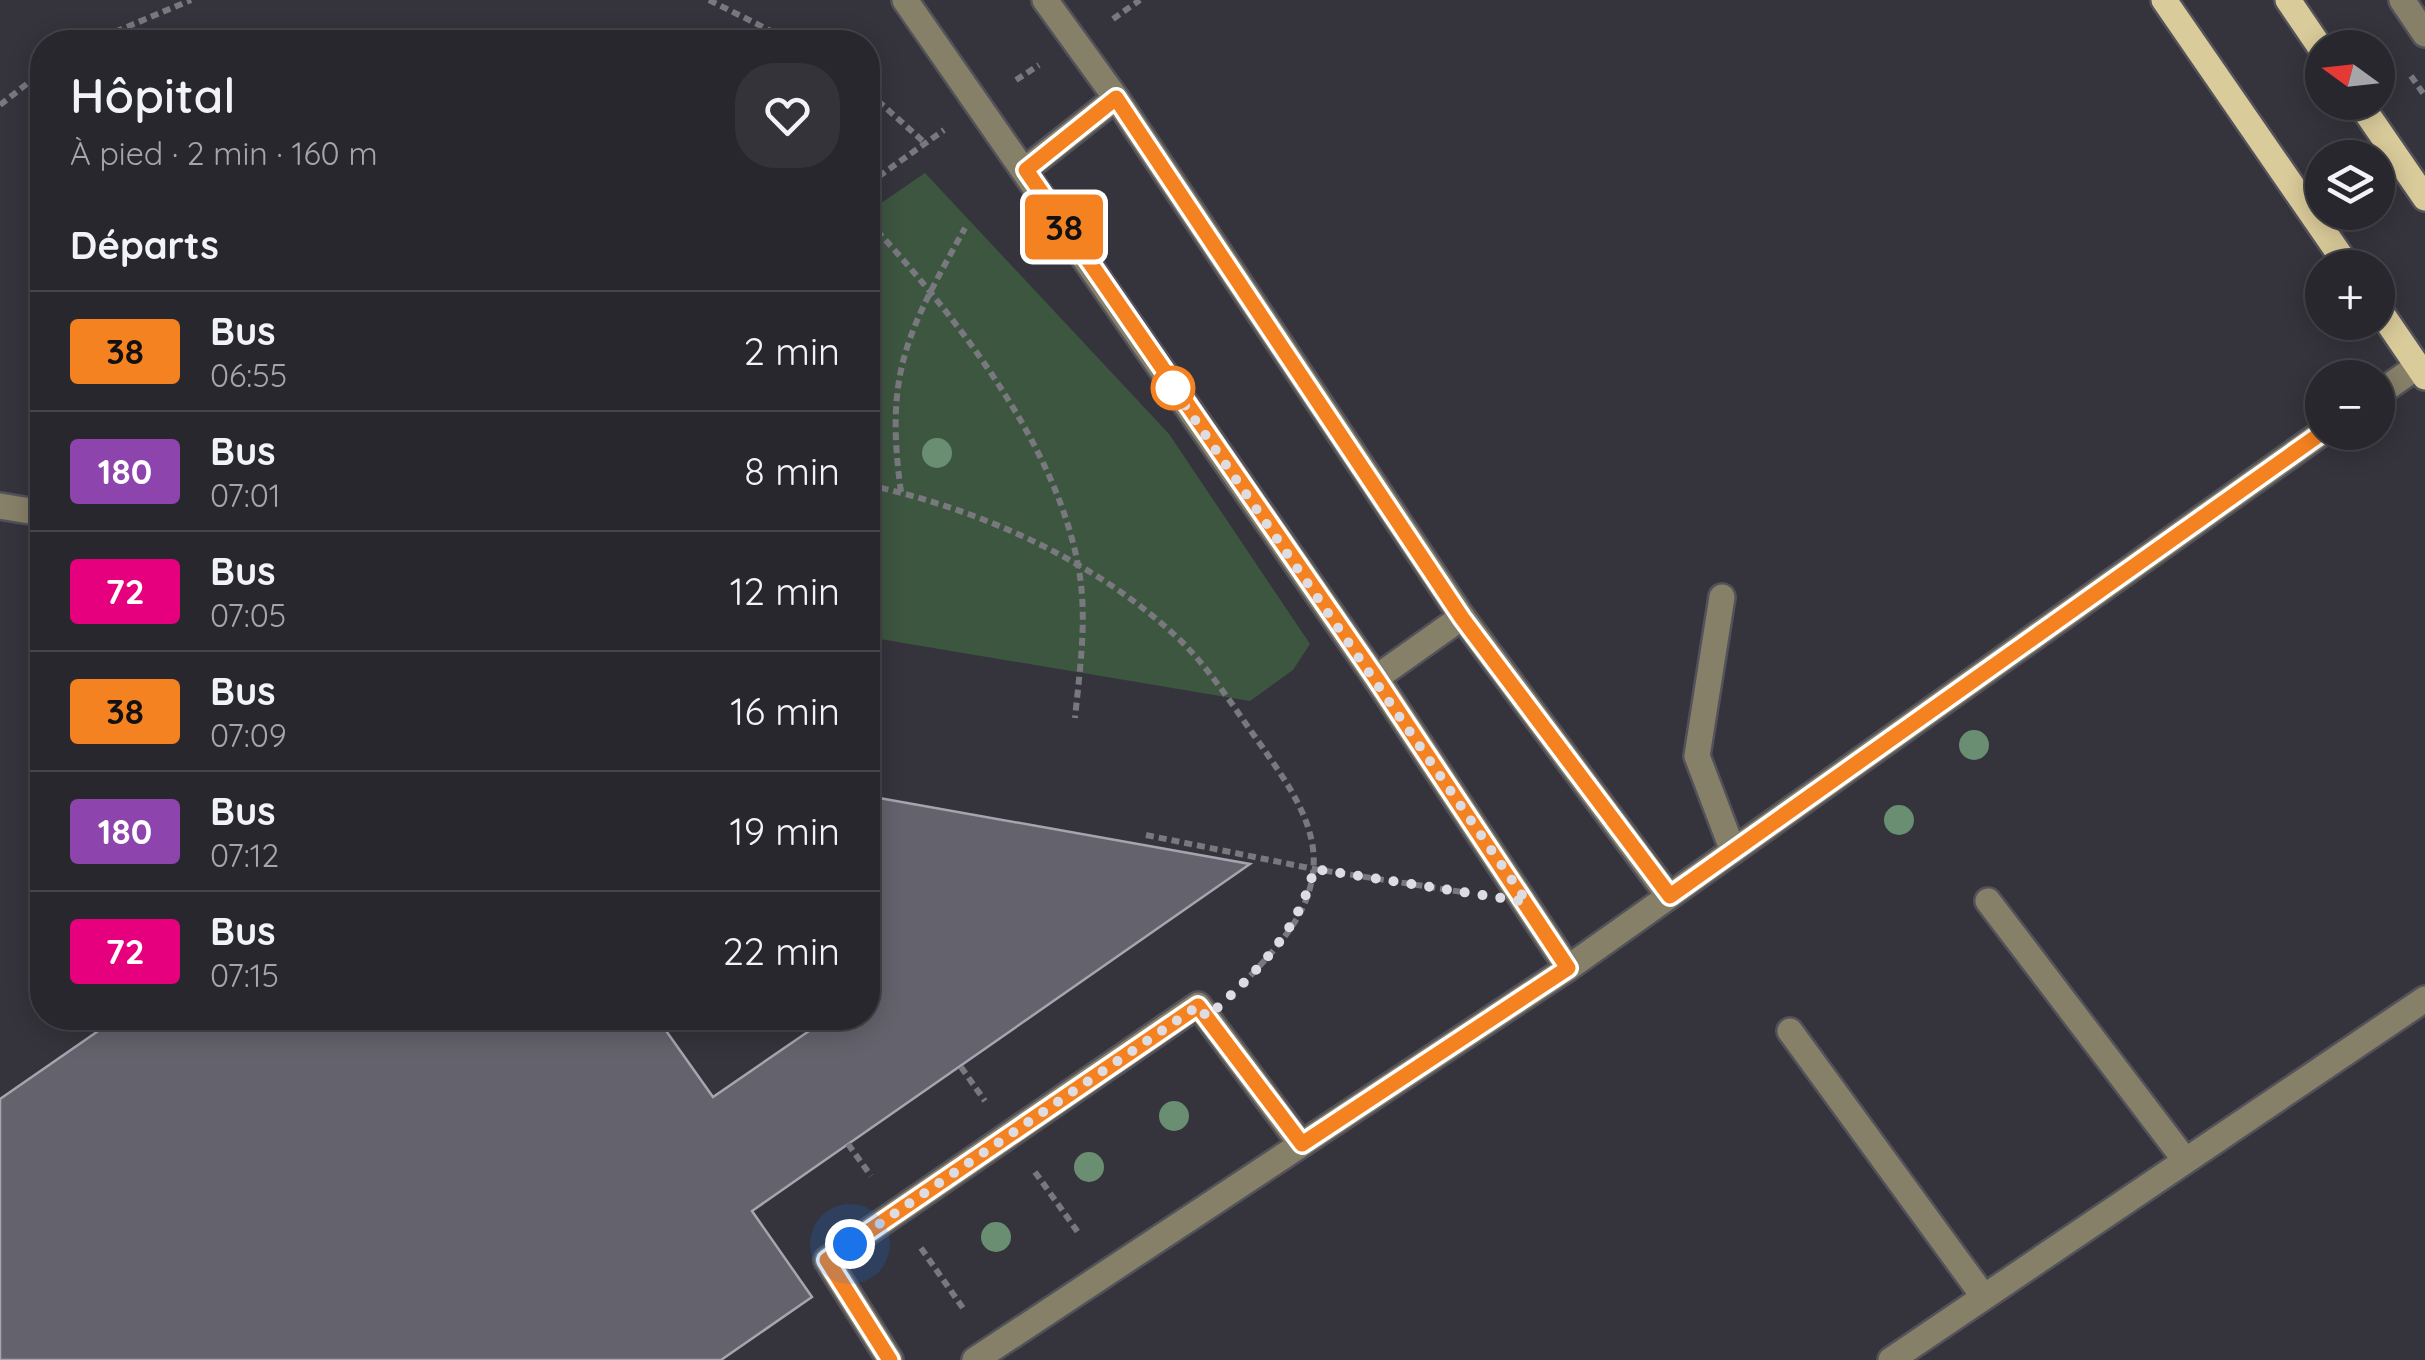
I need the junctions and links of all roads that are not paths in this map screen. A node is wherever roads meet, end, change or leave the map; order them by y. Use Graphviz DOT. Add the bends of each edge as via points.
graph roads {
  1 [pos="905,0"];
  2 [pos="1045,0"];
  3 [pos="2164,0"];
  4 [pos="2288,0"];
  5 [pos="2402,0"];
  6 [pos="2308,30"];
  7 [pos="2425,34"];
  8 [pos="1116,98"];
  9 [pos="2371,120"];
  10 [pos="1026,170"];
  11 [pos="2425,198"];
  12 [pos="2337,250"];
  13 [pos="2395,333"];
  14 [pos="2421,372"];
  15 [pos="2395,385"];
  16 [pos="2305,445"];
  17 [pos="0,506"];
  18 [pos="30,511"];
  19 [pos="1722,597"];
  20 [pos="1462,618"];
  21 [pos="1376,678"];
  22 [pos="1733,851"];
  23 [pos="1670,896"];
  24 [pos="1988,901"];
  25 [pos="1568,968"];
  26 [pos="2425,999"];
  27 [pos="1790,1031"];
  28 [pos="1302,1144"];
  29 [pos="2185,1160"];
  30 [pos="1984,1297"];
  31 [pos="890,1360"];
  32 [pos="975,1360"];
  33 [pos="1891,1360"];
  1 -- 10 [label="street"];
  2 -- 8 [label="street"];
  3 -- 12 [label="main road"];
  4 -- 6 [label="main road"];
  5 -- 7 [label="street"];
  8 -- 10 [label="street"];
  8 -- 20 [label="street"];
  9 -- 11 [label="main road"];
  10 -- 21 [label="street"];
  13 -- 14 [label="main road"];
  14 -- 15 [label="street"];
  16 -- 22 [label="street"];
  17 -- 18 [label="street"];
  19 -- 22 [label="street" via="1697,756"];
  20 -- 21 [label="street"];
  20 -- 23 [label="street"];
  21 -- 25 [label="street"];
  22 -- 23 [label="street"];
  23 -- 25 [label="street"];
  24 -- 29 [label="street"];
  25 -- 28 [label="street"];
  26 -- 29 [label="street"];
  27 -- 30 [label="street"];
  28 -- 31 [label="street" via="1198,1006 827,1260"];
  28 -- 32 [label="street"];
  29 -- 30 [label="street"];
  30 -- 33 [label="street"];
}
